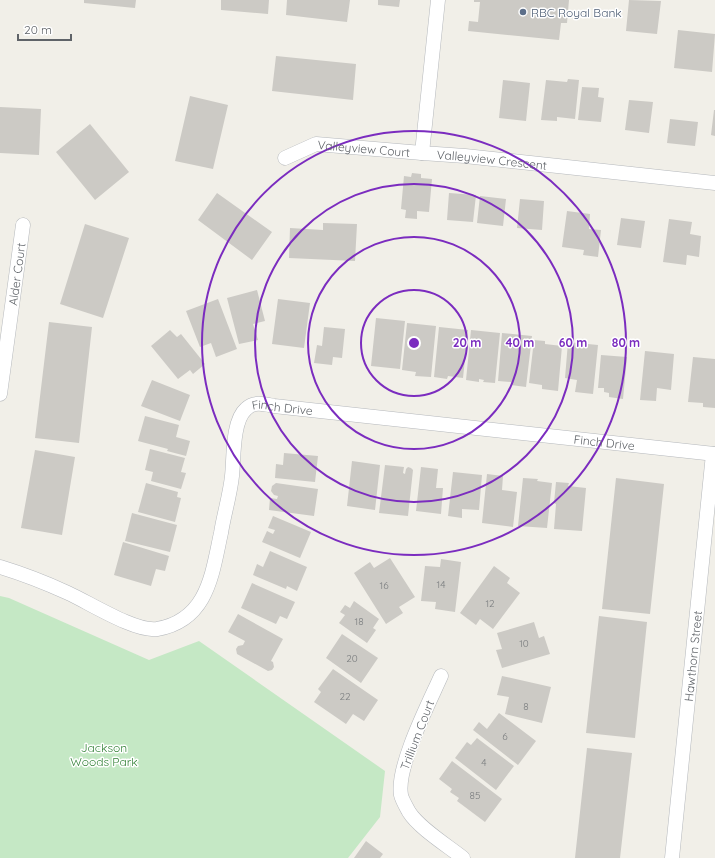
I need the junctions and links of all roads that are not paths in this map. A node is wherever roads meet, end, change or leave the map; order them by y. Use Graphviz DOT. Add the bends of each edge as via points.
graph roads {
  1 [pos="438,0"];
  2 [pos="422,153"];
  3 [pos="285,158"];
  4 [pos="715,183"];
  5 [pos="23,225"];
  6 [pos="0,394"];
  7 [pos="714,454"];
  8 [pos="0,567"];
  9 [pos="441,676"];
  10 [pos="463,858"];
  11 [pos="672,858"];
  1 -- 2 [label="street, Valleyview Crescent"];
  2 -- 3 [label="street, Valleyview Court" via="316,144"];
  2 -- 4 [label="street, Valleyview Crescent"];
  5 -- 6 [label="street, Alder Court"];
  7 -- 8 [label="street, Finch Drive" via="258,403 246,409 238,423 232,477 205,595 192,612 178,622 157,629 141,628 68,593"];
  7 -- 11 [label="street, Hawthorn Street"];
  9 -- 10 [label="street, Trillium Court" via="407,757 402,775 401,795 410,813"];
}
